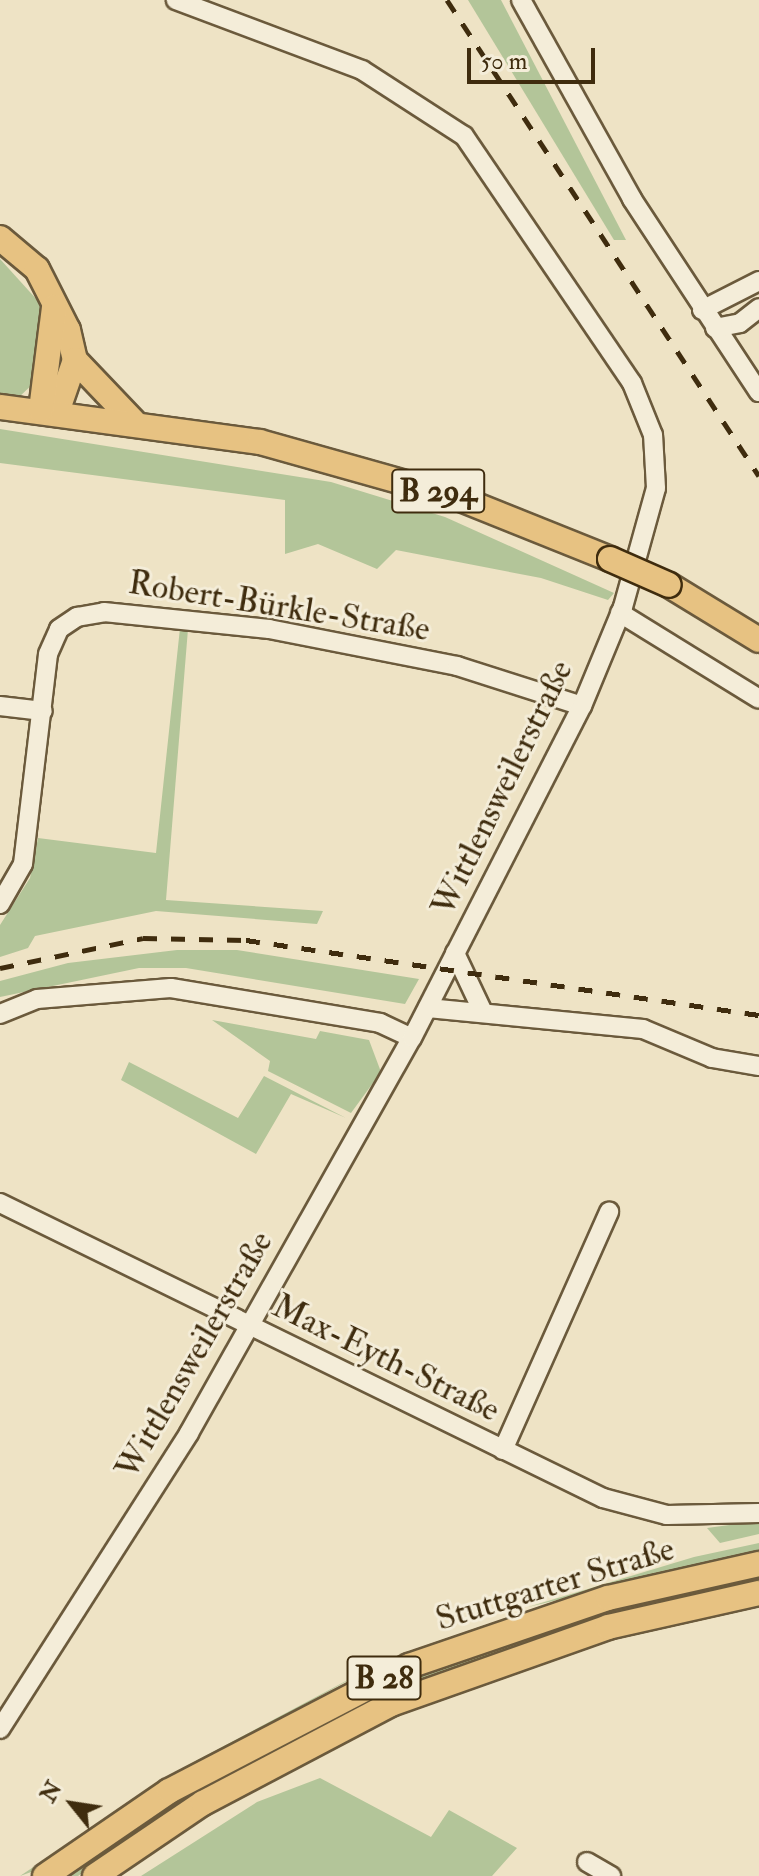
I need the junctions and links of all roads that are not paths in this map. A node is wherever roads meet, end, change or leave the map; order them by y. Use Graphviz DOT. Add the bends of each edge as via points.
graph roads {
  1 [pos="176,0"];
  2 [pos="521,0"];
  3 [pos="0,238"];
  4 [pos="759,281"];
  5 [pos="55,301"];
  6 [pos="759,308"];
  7 [pos="702,310"];
  8 [pos="715,328"];
  9 [pos="75,360"];
  10 [pos="759,392"];
  11 [pos="0,407"];
  12 [pos="49,411"];
  13 [pos="134,422"];
  14 [pos="620,613"];
  15 [pos="759,640"];
  16 [pos="759,699"];
  17 [pos="0,706"];
  18 [pos="582,706"];
  19 [pos="43,711"];
  20 [pos="0,904"];
  21 [pos="455,953"];
  22 [pos="428,1008"];
  23 [pos="482,1010"];
  24 [pos="0,1014"];
  25 [pos="412,1038"];
  26 [pos="759,1066"];
  27 [pos="0,1203"];
  28 [pos="609,1212"];
  29 [pos="249,1328"];
  30 [pos="503,1450"];
  31 [pos="759,1513"];
  32 [pos="759,1564"];
  33 [pos="759,1593"];
  34 [pos="0,1729"];
  35 [pos="587,1862"];
  36 [pos="45,1876"];
  37 [pos="95,1876"];
  38 [pos="611,1876"];
  1 -- 14 [label="street, Wittlensweilerstraße" via="362,70 419,100 464,136 505,190 632,383 653,435 656,488"];
  2 -- 7 [label="street"];
  3 -- 5 [label="main road" via="37,269"];
  4 -- 7 [label="street"];
  5 -- 9 [label="main road"];
  5 -- 12 [label="main road"];
  6 -- 8 [label="street" via="740,323"];
  7 -- 8 [label="street"];
  8 -- 10 [label="street"];
  9 -- 12 [label="main road"];
  9 -- 13 [label="main road"];
  11 -- 12 [label="main road, B 294"];
  12 -- 13 [label="main road, B 294"];
  13 -- 15 [label="main road, B 294, bridge" via="352,465 456,497 669,585"];
  14 -- 16 [label="street"];
  14 -- 18 [label="street, Wittlensweilerstraße"];
  17 -- 19 [label="street"];
  18 -- 19 [label="street, Robert-Bürkle-Straße" via="457,666 364,647 104,612 59,629 48,654"];
  18 -- 21 [label="street, Wittlensweilerstraße"];
  19 -- 20 [label="street, Robert-Bürkle-Straße" via="23,864"];
  21 -- 22 [label="street, Wittlensweilerstraße"];
  21 -- 23 [label="street"];
  22 -- 23 [label="street"];
  22 -- 25 [label="street, Wittlensweilerstraße"];
  23 -- 26 [label="street" via="643,1029 712,1058"];
  24 -- 25 [label="street" via="37,999 171,988 380,1023"];
  25 -- 29 [label="street, Wittlensweilerstraße"];
  27 -- 29 [label="street, Max-Eyth-Straße"];
  28 -- 30 [label="street"];
  29 -- 30 [label="street, Max-Eyth-Straße"];
  29 -- 34 [label="street, Wittlensweilerstraße"];
  30 -- 31 [label="street, Max-Eyth-Straße" via="635,1510"];
  32 -- 36 [label="main road, Stuttgarter Straße / B 28" via="608,1598 409,1666 169,1791"];
  33 -- 37 [label="main road, Stuttgarter Straße / B 28" via="608,1627 391,1704 203,1803"];
  35 -- 38 [label="street"];
}
